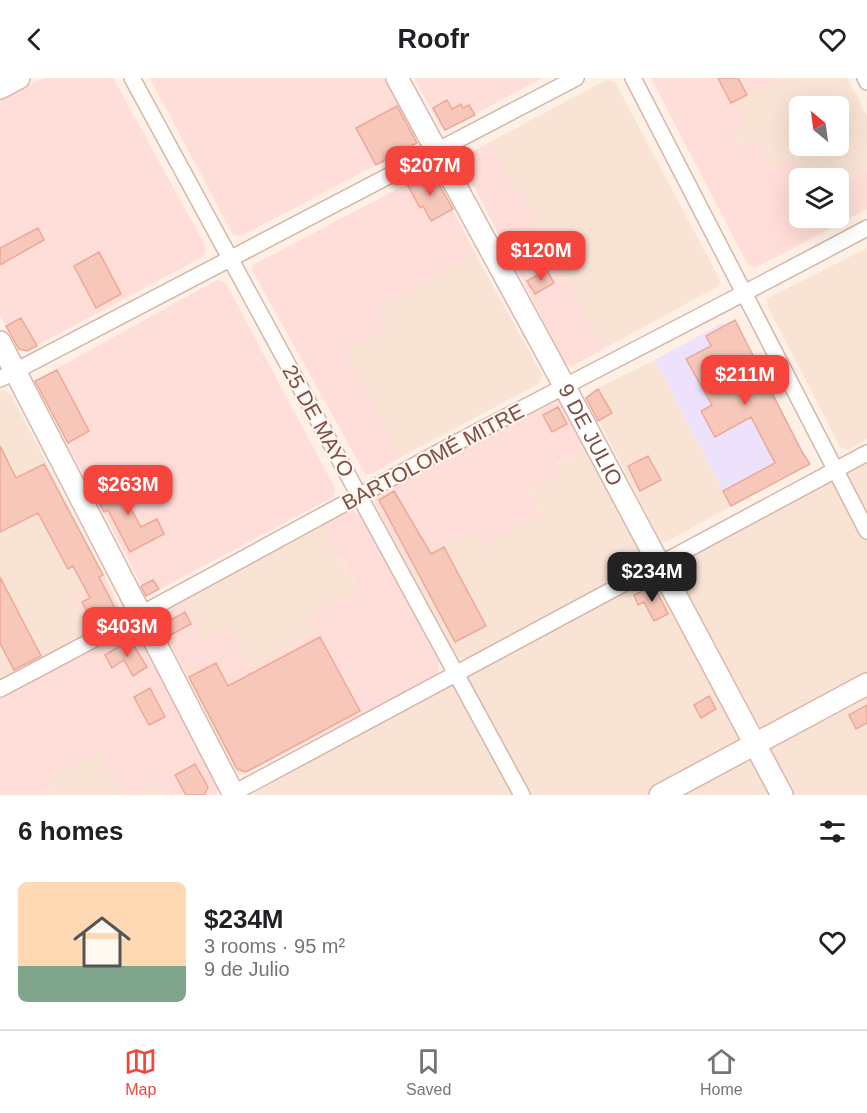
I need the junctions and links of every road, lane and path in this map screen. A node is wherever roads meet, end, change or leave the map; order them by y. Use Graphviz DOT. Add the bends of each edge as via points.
graph roads {
  1 [pos="19,78"];
  2 [pos="132,78"];
  3 [pos="397,78"];
  4 [pos="576,78"];
  5 [pos="633,78"];
  6 [pos="0,88"];
  7 [pos="437,151"];
  8 [pos="867,228"];
  9 [pos="228,259"];
  10 [pos="744,294"];
  11 [pos="0,342"];
  12 [pos="8,375"];
  13 [pos="564,386"];
  14 [pos="867,453"];
  15 [pos="836,470"];
  16 [pos="360,496"];
  17 [pos="867,531"];
  18 [pos="661,565"];
  19 [pos="141,615"];
  20 [pos="456,675"];
  21 [pos="867,684"];
  22 [pos="0,689"];
  23 [pos="755,744"];
  24 [pos="232,795"];
  25 [pos="522,795"];
  26 [pos="660,795"];
  27 [pos="782,795"];
  1 -- 6 [label="street"];
  2 -- 9 [label="street, 25 DE MAYO"];
  3 -- 7 [label="street, 9 DE JULIO"];
  4 -- 7 [label="street"];
  5 -- 10 [label="street"];
  7 -- 9 [label="street"];
  7 -- 13 [label="street, 9 DE JULIO"];
  8 -- 10 [label="street, BARTOLOMÉ MITRE"];
  9 -- 12 [label="street"];
  9 -- 16 [label="street, 25 DE MAYO"];
  10 -- 13 [label="street, BARTOLOMÉ MITRE"];
  10 -- 15 [label="street"];
  11 -- 12 [label="street"];
  12 -- 19 [label="street"];
  13 -- 16 [label="street, BARTOLOMÉ MITRE"];
  13 -- 18 [label="street, 9 DE JULIO"];
  14 -- 15 [label="street"];
  15 -- 17 [label="street"];
  15 -- 18 [label="street"];
  16 -- 19 [label="street, BARTOLOMÉ MITRE"];
  16 -- 20 [label="street, 25 DE MAYO"];
  18 -- 20 [label="street"];
  18 -- 23 [label="street, 9 DE JULIO"];
  19 -- 22 [label="street, BARTOLOMÉ MITRE"];
  19 -- 24 [label="street"];
  20 -- 24 [label="street"];
  20 -- 25 [label="street, 25 DE MAYO"];
  21 -- 23 [label="street"];
  23 -- 26 [label="street"];
  23 -- 27 [label="street, 9 DE JULIO"];
}
